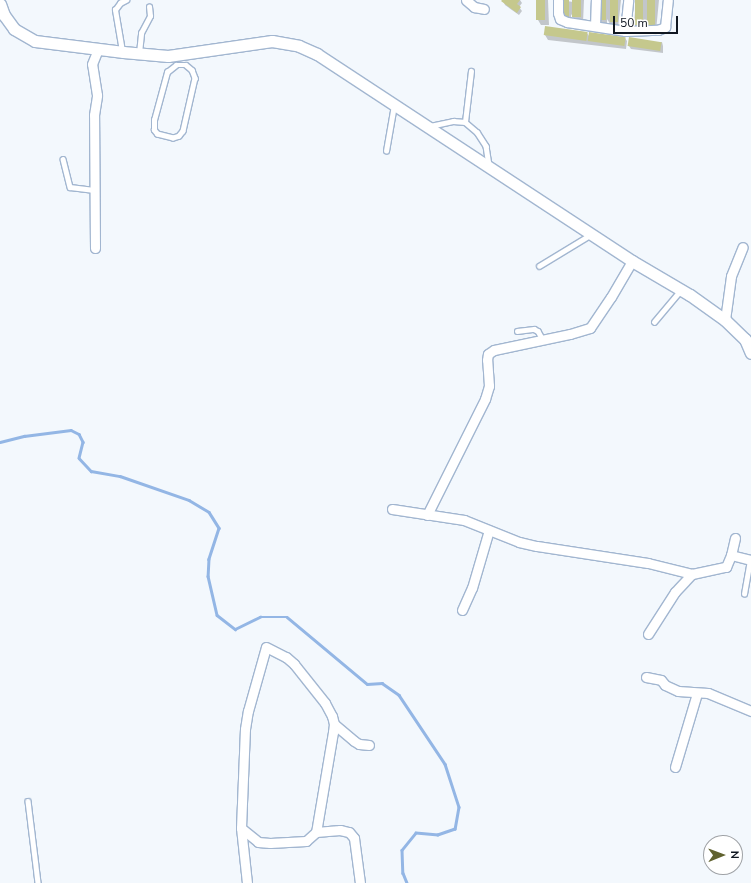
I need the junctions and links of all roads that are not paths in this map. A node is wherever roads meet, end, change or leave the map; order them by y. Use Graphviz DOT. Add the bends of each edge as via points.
graph roads {
  1 [pos="126,0"];
  2 [pos="466,0"];
  3 [pos="558,0"];
  4 [pos="596,0"];
  5 [pos="628,0"];
  6 [pos="668,0"];
  7 [pos="0,4"];
  8 [pos="149,7"];
  9 [pos="484,9"];
  10 [pos="595,26"];
  11 [pos="625,31"];
  12 [pos="98,49"];
  13 [pos="123,52"];
  14 [pos="186,53"];
  15 [pos="139,54"];
  16 [pos="186,65"];
  17 [pos="471,71"];
  18 [pos="394,103"];
  19 [pos="465,122"];
  20 [pos="430,126"];
  21 [pos="386,151"];
  22 [pos="63,159"];
  23 [pos="489,166"];
  24 [pos="96,190"];
  25 [pos="592,234"];
  26 [pos="743,247"];
  27 [pos="95,248"];
  28 [pos="632,261"];
  29 [pos="539,266"];
  30 [pos="681,289"];
  31 [pos="725,320"];
  32 [pos="654,322"];
  33 [pos="517,331"];
  34 [pos="543,340"];
  35 [pos="751,353"];
  36 [pos="392,509"];
  37 [pos="427,515"];
  38 [pos="489,530"];
  39 [pos="735,538"];
  40 [pos="731,555"];
  41 [pos="751,560"];
  42 [pos="692,574"];
  43 [pos="744,594"];
  44 [pos="462,610"];
  45 [pos="648,634"];
  46 [pos="646,677"];
  47 [pos="697,693"];
  48 [pos="751,711"];
  49 [pos="334,724"];
  50 [pos="369,745"];
  51 [pos="675,767"];
  52 [pos="28,801"];
  53 [pos="241,828"];
  54 [pos="316,832"];
  55 [pos="38,883"];
  56 [pos="247,883"];
  57 [pos="360,883"];
  1 -- 13 [label="lane" via="115,10"];
  2 -- 9 [label="street" via="474,7"];
  3 -- 10 [label="street" via="560,19"];
  4 -- 10 [label="street"];
  5 -- 11 [label="street"];
  6 -- 11 [label="street" via="665,27 658,30"];
  7 -- 12 [label="street" via="14,29 35,41"];
  8 -- 15 [label="lane" via="150,16 141,33"];
  10 -- 11 [label="street"];
  12 -- 13 [label="street"];
  12 -- 24 [label="street" via="92,64 97,95 94,115"];
  13 -- 15 [label="street"];
  14 -- 15 [label="street" via="168,56"];
  14 -- 16 [label="lane"];
  14 -- 18 [label="street" via="272,41 299,46 317,54"];
  16 -- 16 [label="lane" via="192,70 195,78 183,131 173,138 157,134 154,130 154,120 166,72 176,65"];
  17 -- 19 [label="lane"];
  18 -- 20 [label="street"];
  18 -- 21 [label="lane"];
  19 -- 20 [label="lane" via="454,121"];
  19 -- 23 [label="lane" via="486,146"];
  20 -- 23 [label="street"];
  22 -- 24 [label="lane" via="70,187"];
  23 -- 25 [label="street"];
  24 -- 27 [label="street"];
  25 -- 28 [label="street"];
  25 -- 29 [label="lane"];
  26 -- 31 [label="street" via="730,276"];
  28 -- 30 [label="street"];
  28 -- 34 [label="street" via="612,297 590,328"];
  30 -- 31 [label="street"];
  30 -- 32 [label="lane"];
  31 -- 35 [label="street" via="744,339"];
  33 -- 34 [label="lane" via="534,329"];
  34 -- 37 [label="street" via="494,350 488,354 488,386 485,400"];
  36 -- 37 [label="street"];
  37 -- 38 [label="street" via="464,520"];
  38 -- 42 [label="street" via="537,546 648,563"];
  38 -- 44 [label="street" via="472,588"];
  39 -- 40 [label="street"];
  40 -- 41 [label="street"];
  40 -- 42 [label="street" via="726,567"];
  41 -- 43 [label="lane"];
  42 -- 45 [label="street" via="676,592"];
  46 -- 47 [label="street" via="661,680 665,685 678,691"];
  47 -- 48 [label="street" via="708,693"];
  47 -- 51 [label="street"];
  49 -- 50 [label="street" via="354,741"];
  49 -- 53 [label="street" via="325,703 294,664 266,647 245,729"];
  49 -- 54 [label="street"];
  52 -- 55 [label="lane"];
  53 -- 54 [label="street" via="258,842 270,843 306,841"];
  53 -- 56 [label="street"];
  54 -- 57 [label="street" via="349,832 354,838"];
}
